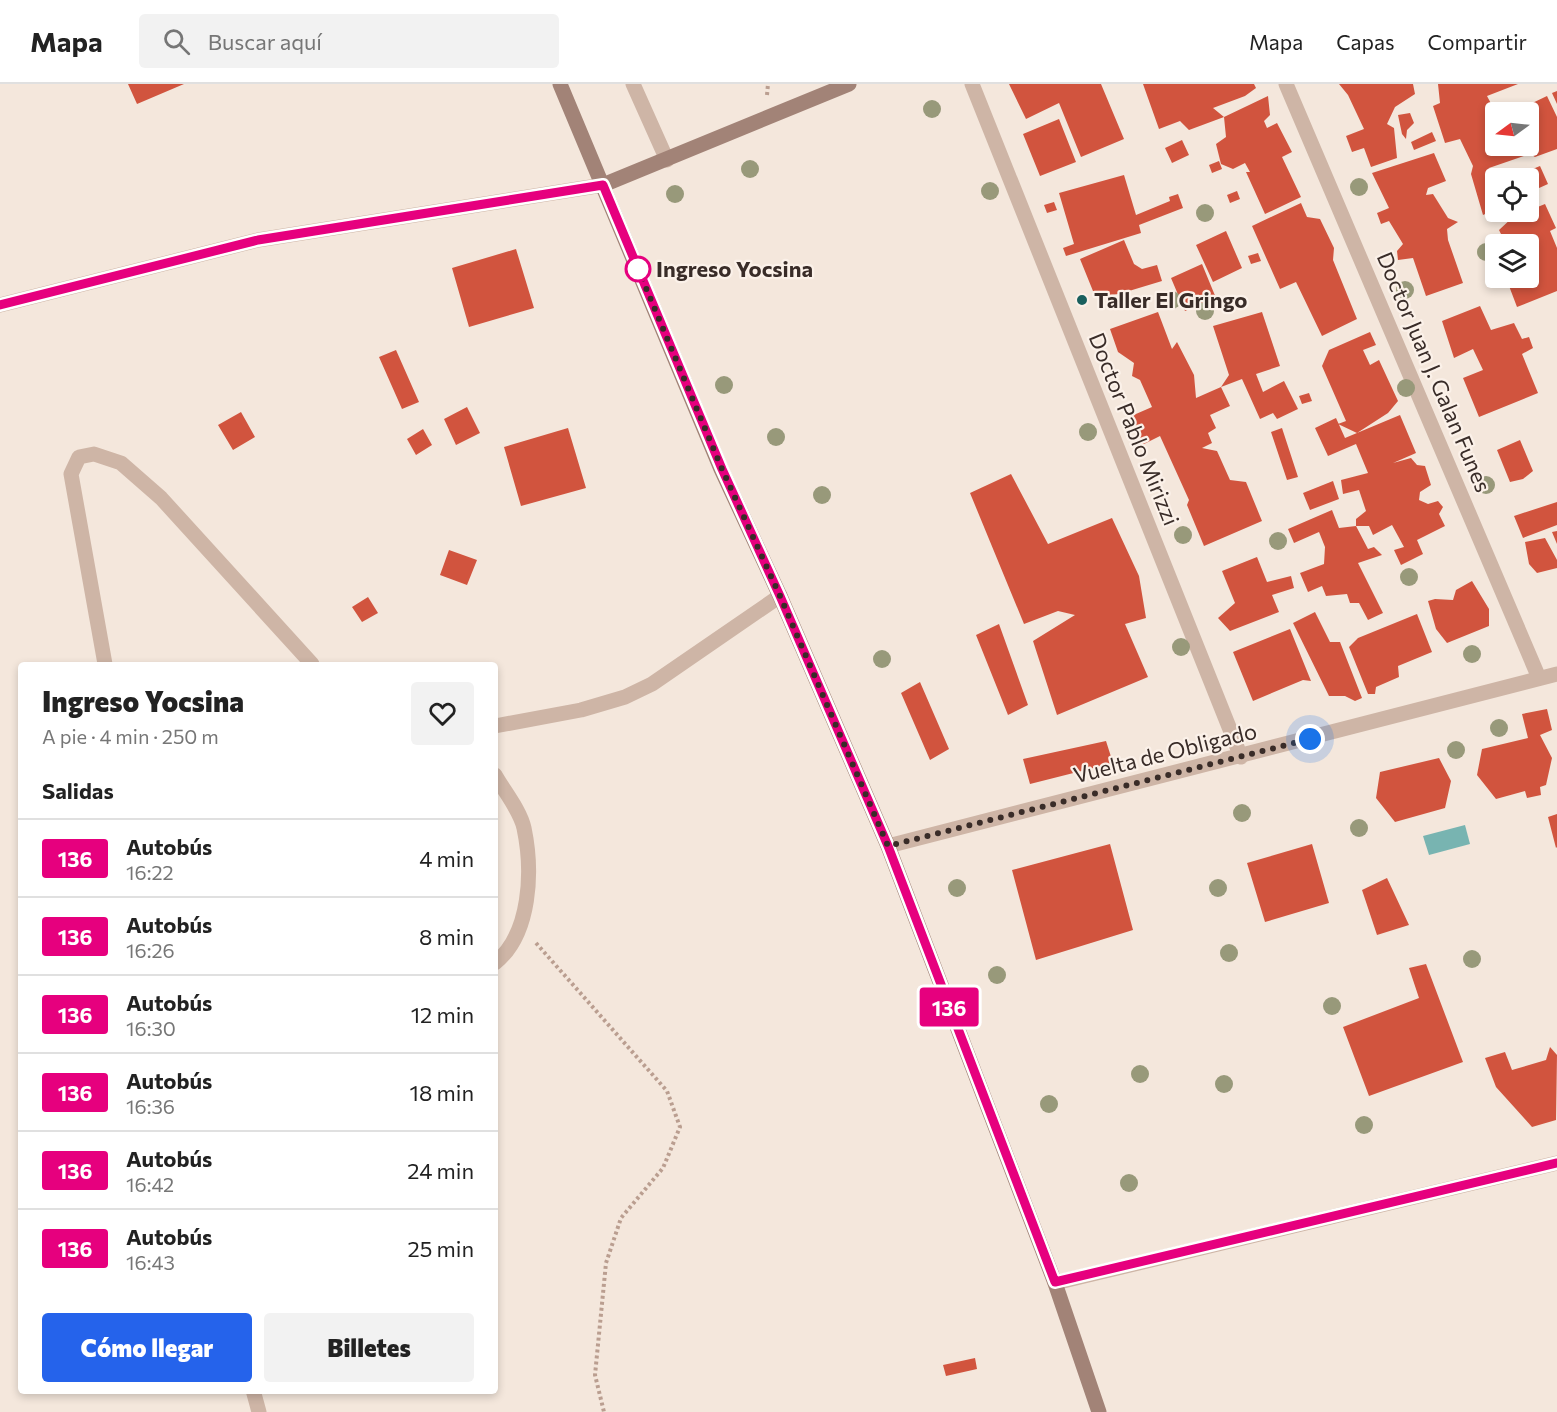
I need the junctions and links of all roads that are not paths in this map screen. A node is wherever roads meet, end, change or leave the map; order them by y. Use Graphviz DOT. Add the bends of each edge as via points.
graph roads {
  1 [pos="560,84"];
  2 [pos="633,84"];
  3 [pos="849,84"];
  4 [pos="972,84"];
  5 [pos="1286,84"];
  6 [pos="667,160"];
  7 [pos="603,185"];
  8 [pos="0,305"];
  9 [pos="780,596"];
  10 [pos="105,662"];
  11 [pos="310,662"];
  12 [pos="1557,674"];
  13 [pos="1539,678"];
  14 [pos="498,725"];
  15 [pos="1241,757"];
  16 [pos="498,780"];
  17 [pos="888,846"];
  18 [pos="498,960"];
  19 [pos="1557,1163"];
  20 [pos="1055,1282"];
  21 [pos="254,1394"];
  22 [pos="259,1412"];
  23 [pos="1099,1412"];
  1 -- 7 [label="main road"];
  2 -- 6 [label="street"];
  3 -- 6 [label="main road"];
  4 -- 15 [label="street, Doctor Pablo Mirizzi"];
  5 -- 13 [label="street, Doctor Juan J. Galan Funes"];
  6 -- 7 [label="main road"];
  7 -- 8 [label="street" via="258,240"];
  7 -- 9 [label="main road" via="722,469"];
  9 -- 14 [label="street" via="652,684 625,697 581,710"];
  9 -- 17 [label="main road"];
  10 -- 11 [label="street" via="71,474 79,457 94,454 121,463 161,498"];
  12 -- 13 [label="street, Vuelta de Obligado"];
  13 -- 15 [label="street, Vuelta de Obligado"];
  15 -- 17 [label="street, Vuelta de Obligado"];
  16 -- 18 [label="street" via="524,826 530,880 520,924 508,952"];
  17 -- 20 [label="main road"];
  19 -- 20 [label="street"];
  20 -- 23 [label="main road"];
  21 -- 22 [label="street"];
}
